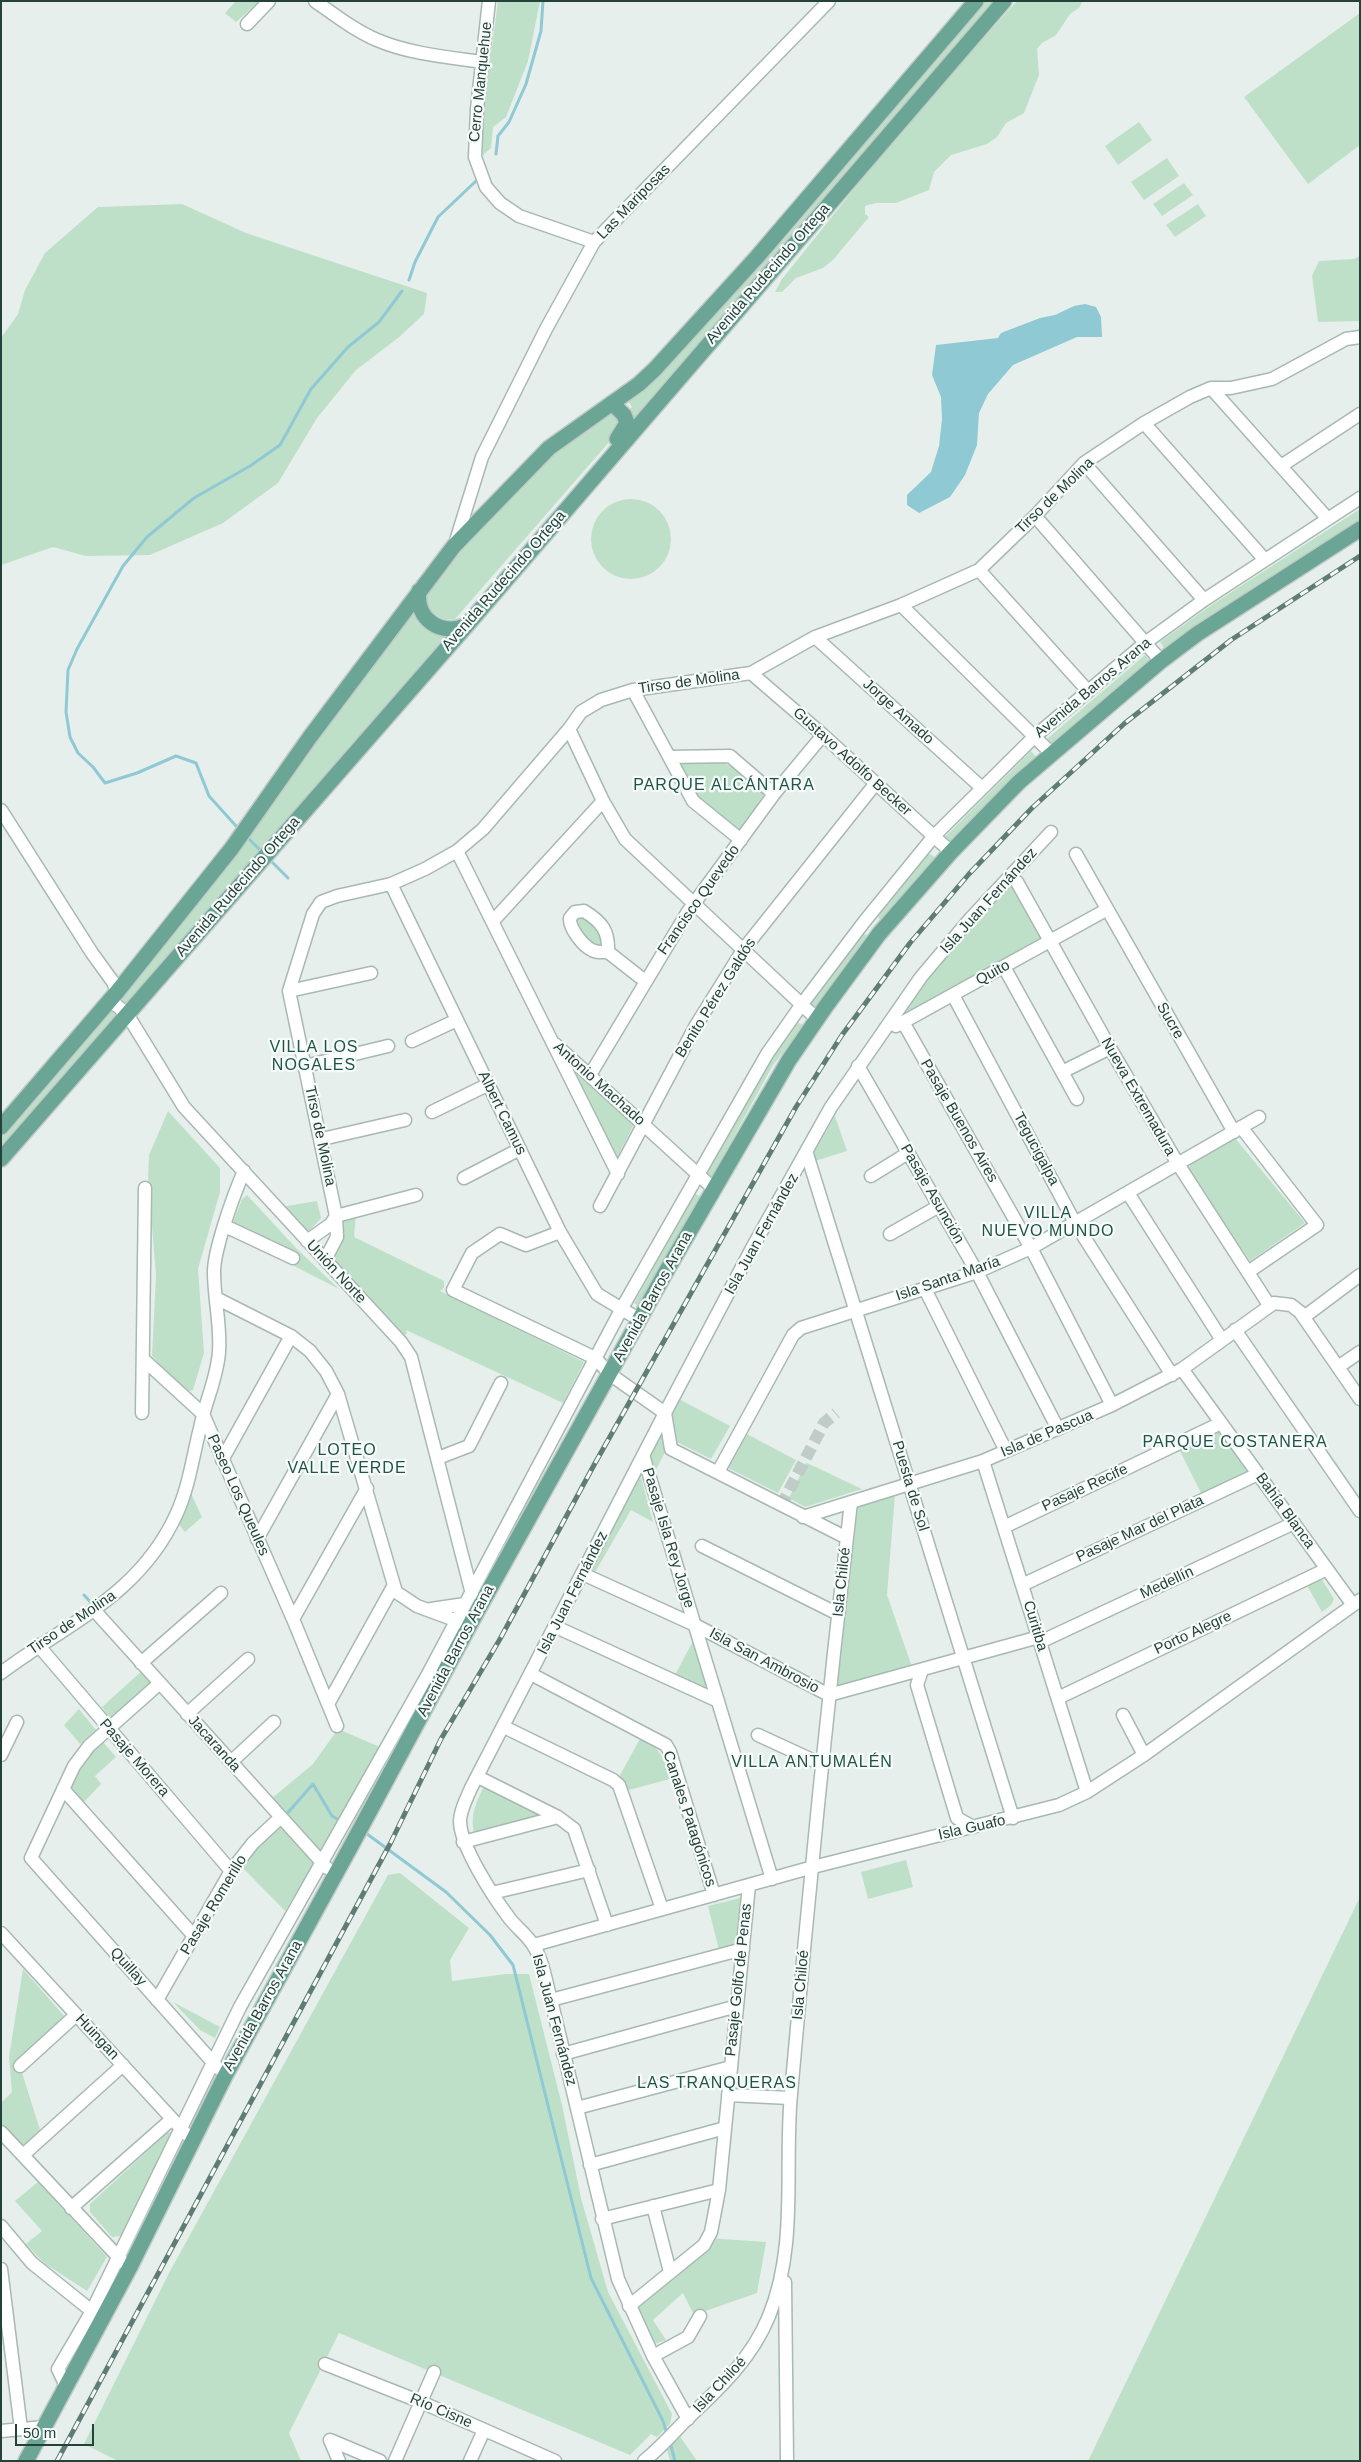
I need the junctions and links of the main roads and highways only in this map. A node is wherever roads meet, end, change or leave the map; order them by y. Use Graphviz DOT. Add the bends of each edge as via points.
graph roads {
  1 [pos="976,1"];
  2 [pos="1004,1"];
  3 [pos="612,404"];
  4 [pos="609,458"];
  5 [pos="1360,529"];
  6 [pos="419,590"];
  7 [pos="467,625"];
  8 [pos="1,1127"];
  9 [pos="1,1159"];
  10 [pos="26,2461"];
  1 -- 3 [label="main road, Avenida Rudecindo Ortega" via="711,308 640,384"];
  2 -- 4 [label="main road, Avenida Rudecindo Ortega"];
  3 -- 4 [label="main road" via="624,415 627,423 612,445"];
  3 -- 6 [label="main road, Avenida Rudecindo Ortega" via="549,448 454,546"];
  4 -- 7 [label="main road, Avenida Rudecindo Ortega"];
  5 -- 10 [label="main road, Avenida Barros Arana" via="1197,634 1019,782 878,934 817,1019 789,1060 610,1375 466,1617 334,1877 124,2263 66,2386"];
  6 -- 7 [label="main road" via="421,611 434,626 447,630"];
  6 -- 8 [label="main road, Avenida Rudecindo Ortega" via="232,848 113,996"];
  7 -- 9 [label="main road, Avenida Rudecindo Ortega"];
}
